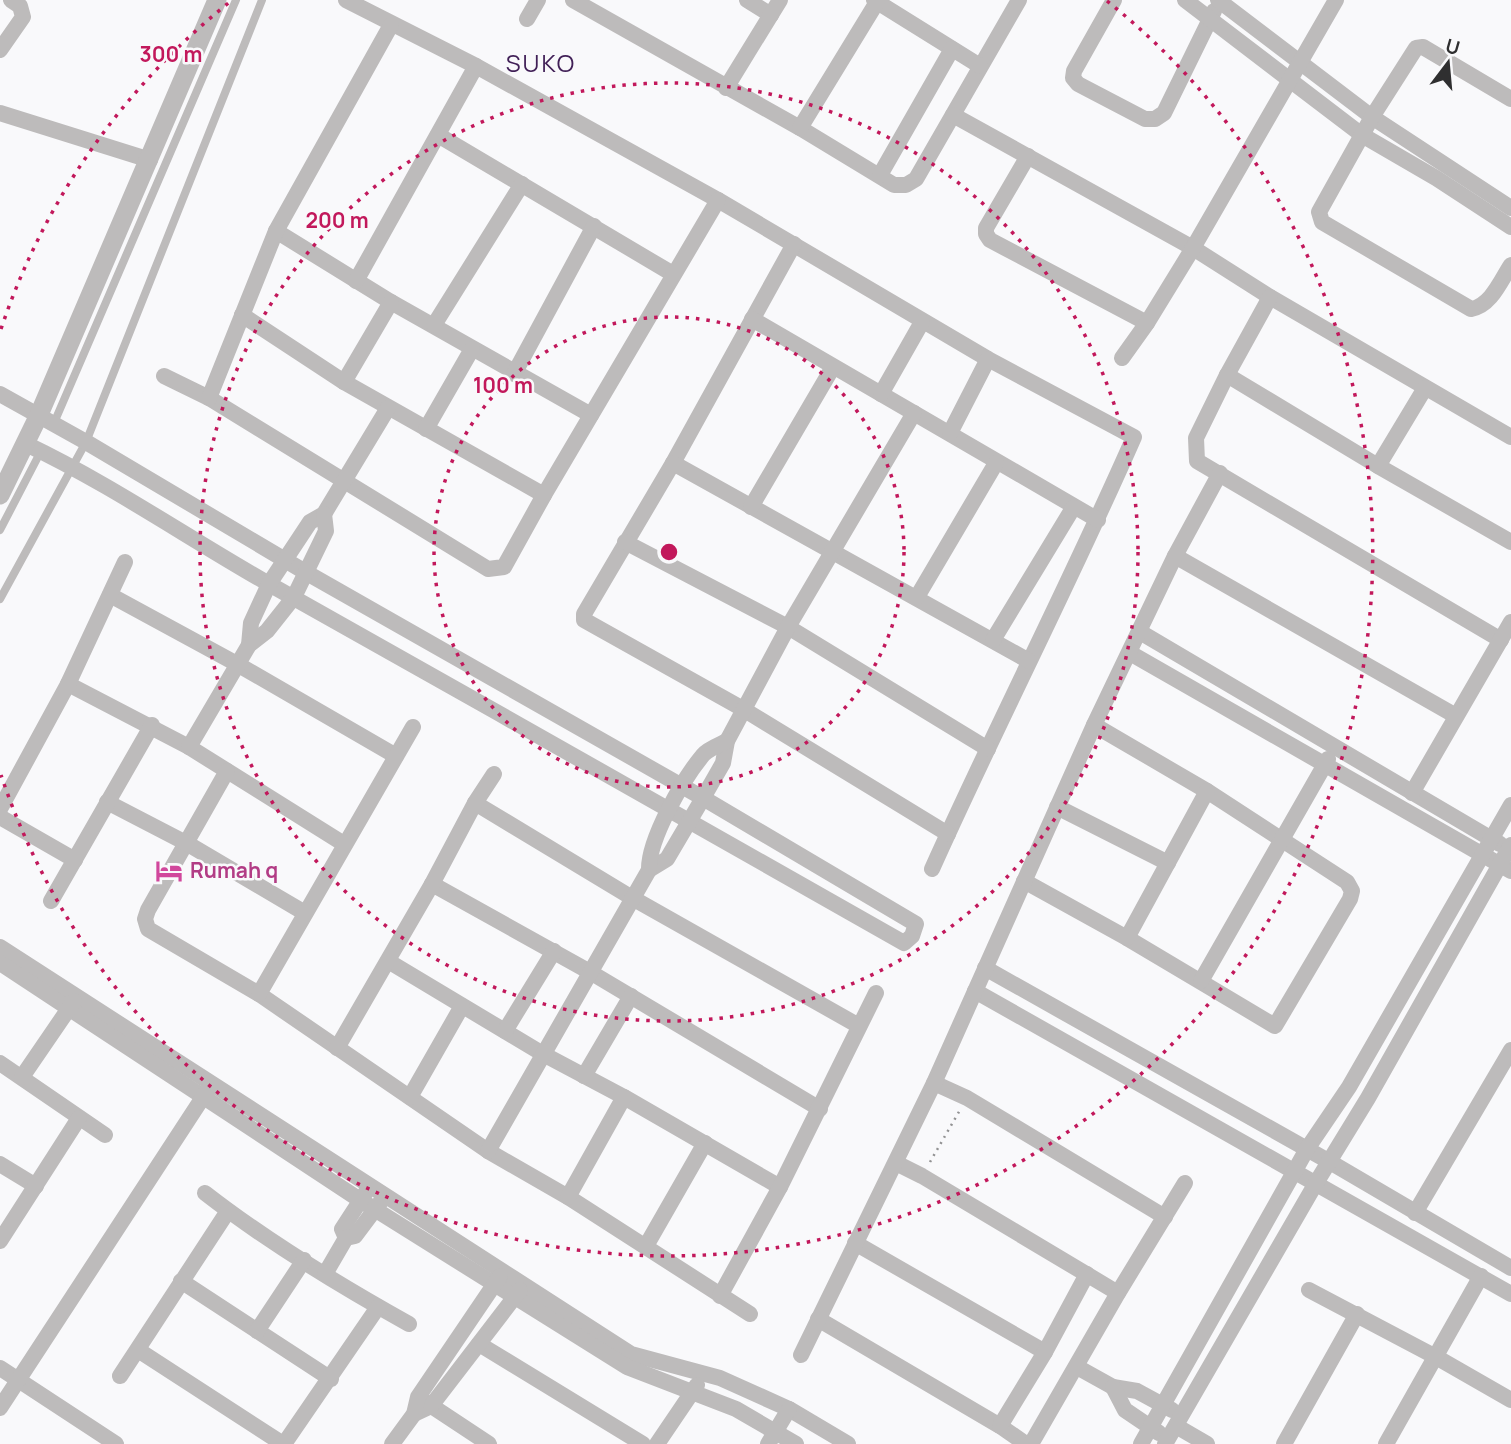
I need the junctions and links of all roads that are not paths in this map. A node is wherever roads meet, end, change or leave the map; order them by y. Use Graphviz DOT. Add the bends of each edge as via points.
graph roads {
  1 [pos="10,0"];
  2 [pos="217,0"];
  3 [pos="236,0"];
  4 [pos="262,0"];
  5 [pos="346,0"];
  6 [pos="538,0"];
  7 [pos="572,0"];
  8 [pos="747,0"];
  9 [pos="780,0"];
  10 [pos="1019,0"];
  11 [pos="1114,0"];
  12 [pos="1185,0"];
  13 [pos="1219,0"];
  14 [pos="1336,0"];
  15 [pos="875,1"];
  16 [pos="771,15"];
  17 [pos="527,19"];
  18 [pos="1210,19"];
  19 [pos="391,25"];
  20 [pos="952,49"];
  21 [pos="0,50"];
  22 [pos="1301,64"];
  23 [pos="476,66"];
  24 [pos="980,66"];
  25 [pos="1290,80"];
  26 [pos="726,88"];
  27 [pos="1511,99"];
  28 [pos="0,113"];
  29 [pos="953,115"];
  30 [pos="1372,117"];
  31 [pos="800,128"];
  32 [pos="438,135"];
  33 [pos="1362,135"];
  34 [pos="1028,156"];
  35 [pos="150,160"];
  36 [pos="880,175"];
  37 [pos="522,184"];
  38 [pos="718,200"];
  39 [pos="1511,208"];
  40 [pos="594,226"];
  41 [pos="1511,227"];
  42 [pos="276,231"];
  43 [pos="794,244"];
  44 [pos="1193,248"];
  45 [pos="1511,264"];
  46 [pos="673,274"];
  47 [pos="356,281"];
  48 [pos="1269,297"];
  49 [pos="391,302"];
  50 [pos="242,315"];
  51 [pos="752,319"];
  52 [pos="922,322"];
  53 [pos="1147,323"];
  54 [pos="434,325"];
  55 [pos="472,349"];
  56 [pos="1122,358"];
  57 [pos="988,359"];
  58 [pos="833,367"];
  59 [pos="514,374"];
  60 [pos="1227,375"];
  61 [pos="164,376"];
  62 [pos="344,382"];
  63 [pos="1425,388"];
  64 [pos="0,394"];
  65 [pos="881,394"];
  66 [pos="209,398"];
  67 [pos="388,408"];
  68 [pos="914,413"];
  69 [pos="591,415"];
  70 [pos="46,420"];
  71 [pos="426,429"];
  72 [pos="950,433"];
  73 [pos="1511,437"];
  74 [pos="86,442"];
  75 [pos="34,447"];
  76 [pos="673,463"];
  77 [pos="996,463"];
  78 [pos="72,466"];
  79 [pos="1378,466"];
  80 [pos="1220,473"];
  81 [pos="343,482"];
  82 [pos="0,495"];
  83 [pos="544,495"];
  84 [pos="751,506"];
  85 [pos="1073,508"];
  86 [pos="324,514"];
  87 [pos="1098,520"];
  88 [pos="0,530"];
  89 [pos="625,542"];
  90 [pos="1511,542"];
  91 [pos="830,552"];
  92 [pos="1175,556"];
  93 [pos="283,559"];
  94 [pos="125,562"];
  95 [pos="307,573"];
  96 [pos="269,584"];
  97 [pos="110,595"];
  98 [pos="294,597"];
  99 [pos="917,597"];
  100 [pos="0,600"];
  101 [pos="1511,622"];
  102 [pos="788,627"];
  103 [pos="1140,632"];
  104 [pos="993,640"];
  105 [pos="1500,640"];
  106 [pos="248,645"];
  107 [pos="1130,653"];
  108 [pos="1029,661"];
  109 [pos="237,664"];
  110 [pos="68,684"];
  111 [pos="743,709"];
  112 [pos="1456,716"];
  113 [pos="152,725"];
  114 [pos="1094,725"];
  115 [pos="413,727"];
  116 [pos="727,741"];
  117 [pos="190,747"];
  118 [pos="988,748"];
  119 [pos="1334,748"];
  120 [pos="396,756"];
  121 [pos="1324,765"];
  122 [pos="227,771"];
  123 [pos="494,774"];
  124 [pos="1208,791"];
  125 [pos="1412,793"];
  126 [pos="675,799"];
  127 [pos="107,802"];
  128 [pos="475,803"];
  129 [pos="1511,805"];
  130 [pos="1057,807"];
  131 [pos="0,808"];
  132 [pos="695,811"];
  133 [pos="0,817"];
  134 [pos="948,834"];
  135 [pos="1283,838"];
  136 [pos="1492,839"];
  137 [pos="188,844"];
  138 [pos="344,844"];
  139 [pos="1510,849"];
  140 [pos="1482,855"];
  141 [pos="75,860"];
  142 [pos="1168,863"];
  143 [pos="1505,868"];
  144 [pos="932,869"];
  145 [pos="649,870"];
  146 [pos="1024,881"];
  147 [pos="432,884"];
  148 [pos="634,899"];
  149 [pos="51,901"];
  150 [pos="306,912"];
  151 [pos="1127,938"];
  152 [pos="0,947"];
  153 [pos="554,951"];
  154 [pos="388,961"];
  155 [pos="0,962"];
  156 [pos="590,972"];
  157 [pos="980,980"];
  158 [pos="1201,981"];
  159 [pos="876,993"];
  160 [pos="259,994"];
  161 [pos="631,996"];
  162 [pos="74,1002"];
  163 [pos="462,1006"];
  164 [pos="859,1026"];
  165 [pos="505,1031"];
  166 [pos="337,1048"];
  167 [pos="1511,1051"];
  168 [pos="542,1054"];
  169 [pos="2,1069"];
  170 [pos="584,1076"];
  171 [pos="22,1077"];
  172 [pos="934,1083"];
  173 [pos="208,1089"];
  174 [pos="410,1097"];
  175 [pos="624,1097"];
  176 [pos="820,1109"];
  177 [pos="79,1118"];
  178 [pos="106,1135"];
  179 [pos="705,1143"];
  180 [pos="488,1151"];
  181 [pos="1301,1161"];
  182 [pos="896,1163"];
  183 [pos="0,1164"];
  184 [pos="1323,1173"];
  185 [pos="1185,1183"];
  186 [pos="36,1186"];
  187 [pos="370,1186"];
  188 [pos="780,1187"];
  189 [pos="205,1193"];
  190 [pos="568,1197"];
  191 [pos="360,1200"];
  192 [pos="381,1202"];
  193 [pos="228,1210"];
  194 [pos="1415,1213"];
  195 [pos="1165,1217"];
  196 [pos="346,1238"];
  197 [pos="0,1241"];
  198 [pos="855,1242"];
  199 [pos="646,1246"];
  200 [pos="304,1260"];
  201 [pos="1504,1272"];
  202 [pos="325,1274"];
  203 [pos="1087,1274"];
  204 [pos="1481,1276"];
  205 [pos="499,1277"];
  206 [pos="181,1281"];
  207 [pos="519,1290"];
  208 [pos="1309,1290"];
  209 [pos="1118,1293"];
  210 [pos="1511,1294"];
  211 [pos="720,1296"];
  212 [pos="378,1307"];
  213 [pos="750,1314"];
  214 [pos="1357,1314"];
  215 [pos="818,1319"];
  216 [pos="409,1324"];
  217 [pos="257,1331"];
  218 [pos="479,1344"];
  219 [pos="138,1350"];
  220 [pos="1045,1352"];
  221 [pos="800,1355"];
  222 [pos="1436,1357"];
  223 [pos="1077,1367"];
  224 [pos="0,1368"];
  225 [pos="702,1373"];
  226 [pos="120,1376"];
  227 [pos="331,1379"];
  228 [pos="19,1380"];
  229 [pos="1113,1387"];
  230 [pos="694,1391"];
  231 [pos="1511,1400"];
  232 [pos="425,1402"];
  233 [pos="1163,1405"];
  234 [pos="0,1408"];
  235 [pos="789,1409"];
  236 [pos="1000,1426"];
  237 [pos="1151,1428"];
  238 [pos="1173,1431"];
  239 [pos="772,1438"];
  240 [pos="1392,1442"];
  241 [pos="116,1444"];
  242 [pos="283,1444"];
  243 [pos="392,1444"];
  244 [pos="489,1444"];
  245 [pos="643,1444"];
  246 [pos="657,1444"];
  247 [pos="796,1444"];
  248 [pos="848,1444"];
  249 [pos="1028,1444"];
  250 [pos="1142,1444"];
  251 [pos="1207,1444"];
  252 [pos="1284,1444"];
  1 -- 21 [label="street" via="20,6 23,17"];
  2 -- 35 [label="street"];
  3 -- 70 [label="lane"];
  4 -- 74 [label="lane"];
  5 -- 19 [label="street"];
  6 -- 17 [label="street"];
  7 -- 26 [label="street"];
  8 -- 16 [label="street"];
  9 -- 16 [label="street"];
  10 -- 24 [label="street"];
  11 -- 18 [label="street" via="1073,78 1145,119 1164,113"];
  12 -- 18 [label="street"];
  13 -- 18 [label="street"];
  13 -- 22 [label="street"];
  14 -- 22 [label="street"];
  15 -- 20 [label="street"];
  15 -- 31 [label="street"];
  16 -- 26 [label="street"];
  18 -- 25 [label="street"];
  19 -- 23 [label="street"];
  19 -- 42 [label="street"];
  20 -- 24 [label="street"];
  20 -- 36 [label="street"];
  22 -- 25 [label="street"];
  22 -- 30 [label="street"];
  23 -- 32 [label="street"];
  23 -- 38 [label="street"];
  24 -- 29 [label="street"];
  25 -- 33 [label="street"];
  25 -- 44 [label="street"];
  26 -- 31 [label="street"];
  27 -- 30 [label="street" via="1423,47 1410,54"];
  28 -- 35 [label="street"];
  29 -- 34 [label="street"];
  29 -- 36 [label="street" via="916,178 906,185 894,185"];
  30 -- 33 [label="street"];
  30 -- 39 [label="street"];
  31 -- 36 [label="street"];
  32 -- 37 [label="street"];
  32 -- 47 [label="street"];
  33 -- 41 [label="street"];
  33 -- 45 [label="street" via="1319,212 1322,222 1471,309 1486,303"];
  34 -- 44 [label="street"];
  34 -- 53 [label="street" via="986,228 990,240"];
  35 -- 70 [label="street"];
  37 -- 40 [label="street"];
  37 -- 54 [label="street"];
  38 -- 43 [label="street"];
  38 -- 46 [label="street"];
  40 -- 46 [label="street"];
  40 -- 59 [label="street"];
  42 -- 47 [label="street"];
  42 -- 50 [label="street"];
  43 -- 51 [label="street"];
  43 -- 52 [label="street"];
  44 -- 48 [label="street"];
  44 -- 53 [label="street"];
  46 -- 69 [label="street"];
  47 -- 49 [label="street"];
  48 -- 60 [label="street"];
  48 -- 63 [label="street"];
  49 -- 54 [label="street"];
  49 -- 62 [label="street"];
  50 -- 62 [label="street"];
  50 -- 66 [label="street"];
  51 -- 58 [label="street"];
  51 -- 76 [label="street"];
  52 -- 57 [label="street"];
  52 -- 65 [label="street"];
  53 -- 56 [label="street"];
  54 -- 55 [label="street"];
  55 -- 59 [label="street"];
  55 -- 71 [label="street"];
  57 -- 72 [label="street"];
  57 -- 87 [label="street" via="1135,438"];
  58 -- 65 [label="street"];
  58 -- 84 [label="street"];
  59 -- 69 [label="street"];
  60 -- 79 [label="street"];
  60 -- 80 [label="street" via="1195,449 1197,461"];
  61 -- 66 [label="street"];
  62 -- 67 [label="street"];
  63 -- 73 [label="street"];
  63 -- 79 [label="street"];
  64 -- 70 [label="street"];
  65 -- 68 [label="street"];
  66 -- 81 [label="street"];
  67 -- 71 [label="street"];
  67 -- 81 [label="street"];
  68 -- 72 [label="street"];
  68 -- 91 [label="street"];
  69 -- 83 [label="street"];
  70 -- 74 [label="street"];
  70 -- 75 [label="street"];
  71 -- 83 [label="street"];
  72 -- 77 [label="street"];
  74 -- 78 [label="lane"];
  74 -- 93 [label="street"];
  75 -- 78 [label="street"];
  75 -- 82 [label="street"];
  75 -- 88 [label="lane"];
  76 -- 84 [label="street"];
  76 -- 89 [label="street"];
  77 -- 85 [label="street"];
  77 -- 99 [label="street"];
  78 -- 96 [label="street"];
  78 -- 100 [label="lane"];
  79 -- 90 [label="street"];
  80 -- 92 [label="street"];
  80 -- 105 [label="street"];
  81 -- 83 [label="street" via="488,569 504,567"];
  81 -- 86 [label="street"];
  84 -- 91 [label="street"];
  85 -- 87 [label="street"];
  85 -- 104 [label="street"];
  86 -- 93 [label="street" via="310,522"];
  86 -- 95 [label="street" via="326,531"];
  87 -- 108 [label="street"];
  89 -- 102 [label="street"];
  89 -- 111 [label="street" via="584,620"];
  91 -- 99 [label="street"];
  91 -- 102 [label="street"];
  92 -- 103 [label="street"];
  92 -- 112 [label="street"];
  93 -- 95 [label="street"];
  93 -- 96 [label="street"];
  94 -- 97 [label="street"];
  95 -- 98 [label="street"];
  95 -- 126 [label="street"];
  96 -- 98 [label="street"];
  96 -- 106 [label="street" via="251,622"];
  97 -- 109 [label="street"];
  97 -- 110 [label="street"];
  98 -- 106 [label="street" via="267,631"];
  98 -- 126 [label="street"];
  99 -- 104 [label="street"];
  101 -- 105 [label="street"];
  102 -- 111 [label="street"];
  102 -- 118 [label="street"];
  103 -- 107 [label="street"];
  103 -- 119 [label="street"];
  104 -- 108 [label="street"];
  105 -- 112 [label="street"];
  106 -- 109 [label="street"];
  107 -- 114 [label="street"];
  107 -- 121 [label="street"];
  108 -- 118 [label="street"];
  109 -- 117 [label="street"];
  109 -- 120 [label="street"];
  110 -- 113 [label="street"];
  110 -- 131 [label="street"];
  111 -- 116 [label="street"];
  111 -- 134 [label="street"];
  112 -- 125 [label="street"];
  113 -- 117 [label="street"];
  113 -- 127 [label="street"];
  114 -- 124 [label="street"];
  114 -- 130 [label="street"];
  115 -- 120 [label="street"];
  116 -- 126 [label="street" via="704,753"];
  116 -- 132 [label="street" via="723,763"];
  117 -- 122 [label="street"];
  118 -- 134 [label="street"];
  119 -- 121 [label="street"];
  119 -- 125 [label="street"];
  120 -- 138 [label="street"];
  121 -- 135 [label="street"];
  121 -- 140 [label="street"];
  122 -- 137 [label="street"];
  122 -- 138 [label="street"];
  123 -- 128 [label="street"];
  124 -- 135 [label="street"];
  124 -- 142 [label="street"];
  125 -- 136 [label="street"];
  126 -- 132 [label="street"];
  126 -- 132 [label="street"];
  126 -- 145 [label="street" via="652,848"];
  127 -- 137 [label="street"];
  127 -- 141 [label="street"];
  128 -- 147 [label="street"];
  128 -- 148 [label="street"];
  129 -- 136 [label="street"];
  130 -- 142 [label="street"];
  130 -- 146 [label="street"];
  132 -- 132 [label="street" via="904,943 910,938 916,924"];
  132 -- 145 [label="street" via="667,859"];
  133 -- 141 [label="street"];
  134 -- 144 [label="street"];
  135 -- 158 [label="street"];
  135 -- 158 [label="street" via="1348,882 1352,891 1309,968 1275,1026"];
  136 -- 139 [label="street"];
  136 -- 140 [label="street"];
  137 -- 150 [label="street"];
  137 -- 160 [label="street" via="148,910 148,929"];
  138 -- 150 [label="street"];
  139 -- 143 [label="street"];
  140 -- 143 [label="street"];
  140 -- 181 [label="street" via="1349,1087"];
  141 -- 149 [label="street"];
  142 -- 151 [label="street"];
  143 -- 184 [label="street"];
  145 -- 148 [label="street"];
  146 -- 151 [label="street"];
  146 -- 157 [label="street"];
  147 -- 153 [label="street"];
  147 -- 154 [label="street"];
  148 -- 156 [label="street"];
  148 -- 164 [label="street"];
  150 -- 160 [label="street"];
  151 -- 158 [label="street"];
  152 -- 162 [label="street"];
  153 -- 156 [label="street"];
  153 -- 165 [label="street"];
  154 -- 163 [label="street"];
  154 -- 166 [label="street"];
  155 -- 162 [label="street"];
  156 -- 161 [label="street"];
  156 -- 168 [label="street"];
  157 -- 172 [label="street"];
  157 -- 181 [label="street"];
  157 -- 181 [label="street"];
  159 -- 164 [label="street"];
  160 -- 166 [label="street"];
  161 -- 170 [label="street"];
  161 -- 176 [label="street"];
  162 -- 171 [label="street"];
  162 -- 173 [label="street"];
  163 -- 165 [label="street"];
  163 -- 174 [label="street"];
  164 -- 176 [label="street"];
  165 -- 168 [label="street"];
  166 -- 174 [label="street"];
  167 -- 194 [label="street"];
  168 -- 170 [label="street"];
  168 -- 180 [label="street"];
  169 -- 171 [label="street"];
  170 -- 175 [label="street"];
  171 -- 177 [label="street"];
  172 -- 182 [label="street"];
  172 -- 195 [label="street" via="967,1098"];
  173 -- 187 [label="street"];
  173 -- 191 [label="street"];
  173 -- 228 [label="street"];
  174 -- 180 [label="street"];
  175 -- 179 [label="street"];
  175 -- 190 [label="street"];
  176 -- 188 [label="street"];
  177 -- 178 [label="street"];
  177 -- 186 [label="street"];
  179 -- 188 [label="street"];
  179 -- 199 [label="street"];
  180 -- 190 [label="street"];
  181 -- 184 [label="street"];
  181 -- 184 [label="street"];
  181 -- 233 [label="street"];
  182 -- 198 [label="street"];
  182 -- 203 [label="street"];
  183 -- 186 [label="street"];
  184 -- 194 [label="street"];
  184 -- 204 [label="street"];
  184 -- 238 [label="street"];
  185 -- 195 [label="street"];
  186 -- 197 [label="street"];
  187 -- 191 [label="street"];
  187 -- 192 [label="street"];
  188 -- 211 [label="street"];
  189 -- 193 [label="street"];
  190 -- 199 [label="street"];
  191 -- 192 [label="street"];
  191 -- 196 [label="street" via="342,1229"];
  192 -- 196 [label="street" via="355,1236"];
  192 -- 205 [label="street"];
  193 -- 200 [label="street"];
  193 -- 206 [label="street"];
  194 -- 201 [label="street"];
  195 -- 209 [label="street"];
  196 -- 202 [label="street"];
  198 -- 215 [label="street"];
  198 -- 220 [label="street"];
  199 -- 211 [label="street"];
  200 -- 202 [label="street"];
  200 -- 217 [label="street"];
  201 -- 204 [label="street"];
  201 -- 210 [label="street"];
  202 -- 212 [label="street"];
  203 -- 209 [label="street"];
  203 -- 220 [label="street"];
  204 -- 222 [label="street"];
  205 -- 207 [label="street"];
  205 -- 232 [label="street"];
  206 -- 217 [label="street"];
  206 -- 219 [label="street"];
  207 -- 218 [label="street"];
  207 -- 225 [label="street" via="631,1354"];
  207 -- 230 [label="street" via="627,1367"];
  208 -- 214 [label="street"];
  209 -- 223 [label="street"];
  211 -- 213 [label="street"];
  212 -- 216 [label="street"];
  212 -- 227 [label="street"];
  214 -- 222 [label="street"];
  214 -- 252 [label="street"];
  215 -- 221 [label="street"];
  215 -- 236 [label="street"];
  217 -- 227 [label="street"];
  218 -- 232 [label="street"];
  218 -- 245 [label="street"];
  219 -- 226 [label="street"];
  219 -- 242 [label="street"];
  220 -- 236 [label="street"];
  222 -- 231 [label="street"];
  222 -- 240 [label="street"];
  223 -- 229 [label="street"];
  223 -- 249 [label="street"];
  224 -- 228 [label="street"];
  225 -- 230 [label="street"];
  225 -- 235 [label="street"];
  227 -- 242 [label="street"];
  228 -- 234 [label="street"];
  228 -- 241 [label="street"];
  229 -- 233 [label="street" via="1137,1391"];
  229 -- 237 [label="street" via="1125,1410"];
  230 -- 239 [label="street" via="736,1409"];
  230 -- 246 [label="street"];
  232 -- 243 [label="street"];
  232 -- 244 [label="street"];
  233 -- 237 [label="street"];
  233 -- 238 [label="street"];
  235 -- 239 [label="street"];
  235 -- 248 [label="street"];
  236 -- 249 [label="street"];
  237 -- 238 [label="street"];
  237 -- 250 [label="street"];
  238 -- 251 [label="street"];
  239 -- 247 [label="street"];
}
